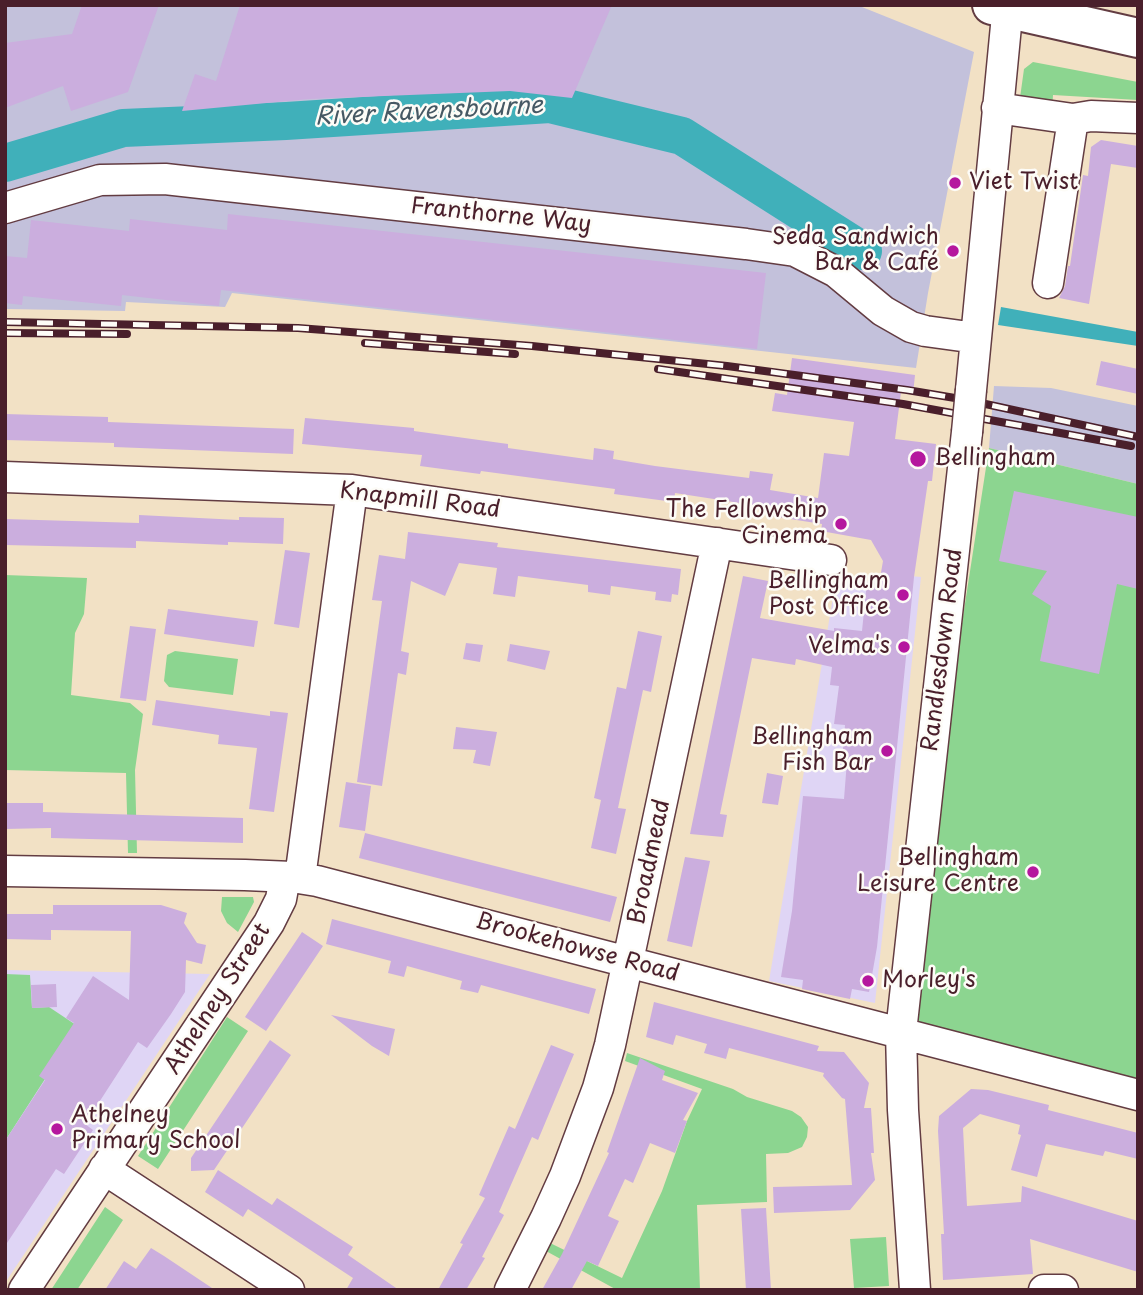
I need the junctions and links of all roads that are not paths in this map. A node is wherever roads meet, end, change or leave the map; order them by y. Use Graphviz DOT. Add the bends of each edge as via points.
graph roads {
  1 [pos="1003,7"];
  2 [pos="1138,38"];
  3 [pos="997,108"];
  4 [pos="1138,118"];
  5 [pos="1073,119"];
  6 [pos="5,208"];
  7 [pos="1048,283"];
  8 [pos="976,338"];
  9 [pos="5,477"];
  10 [pos="352,490"];
  11 [pos="717,543"];
  12 [pos="831,559"];
  13 [pos="5,871"];
  14 [pos="293,878"];
  15 [pos="629,961"];
  16 [pos="901,1032"];
  17 [pos="1138,1095"];
  18 [pos="104,1169"];
  19 [pos="24,1290"];
  20 [pos="289,1290"];
  21 [pos="510,1290"];
  22 [pos="915,1290"];
  23 [pos="1044,1290"];
  24 [pos="1063,1290"];
  1 -- 2 [label="main road"];
  1 -- 3 [label="street, Randlesdown Road"];
  3 -- 5 [label="street"];
  3 -- 8 [label="street, Randlesdown Road"];
  4 -- 5 [label="street"];
  5 -- 7 [label="street"];
  6 -- 8 [label="street, Franthorne Way" via="100,180 165,179 746,244 795,251 836,272 883,312 911,327"];
  8 -- 16 [label="street, Randlesdown Road, bridge"];
  9 -- 10 [label="street, Knapmill Road"];
  10 -- 11 [label="street, Knapmill Road"];
  10 -- 14 [label="street, Athelney Street"];
  11 -- 12 [label="street, Knapmill Road"];
  11 -- 15 [label="street, Broadmead"];
  13 -- 14 [label="street, Brookehowse Road"];
  14 -- 15 [label="street, Brookehowse Road"];
  14 -- 18 [label="street, Athelney Street" via="269,923"];
  15 -- 16 [label="street, Brookehowse Road"];
  15 -- 21 [label="street, Broadmead" via="598,1088 546,1219"];
  16 -- 17 [label="street, Brookehowse Road"];
  16 -- 22 [label="street, Randlesdown Road"];
  18 -- 19 [label="street, Athelney Street"];
  18 -- 20 [label="street"];
  23 -- 24 [label="street"];
}
